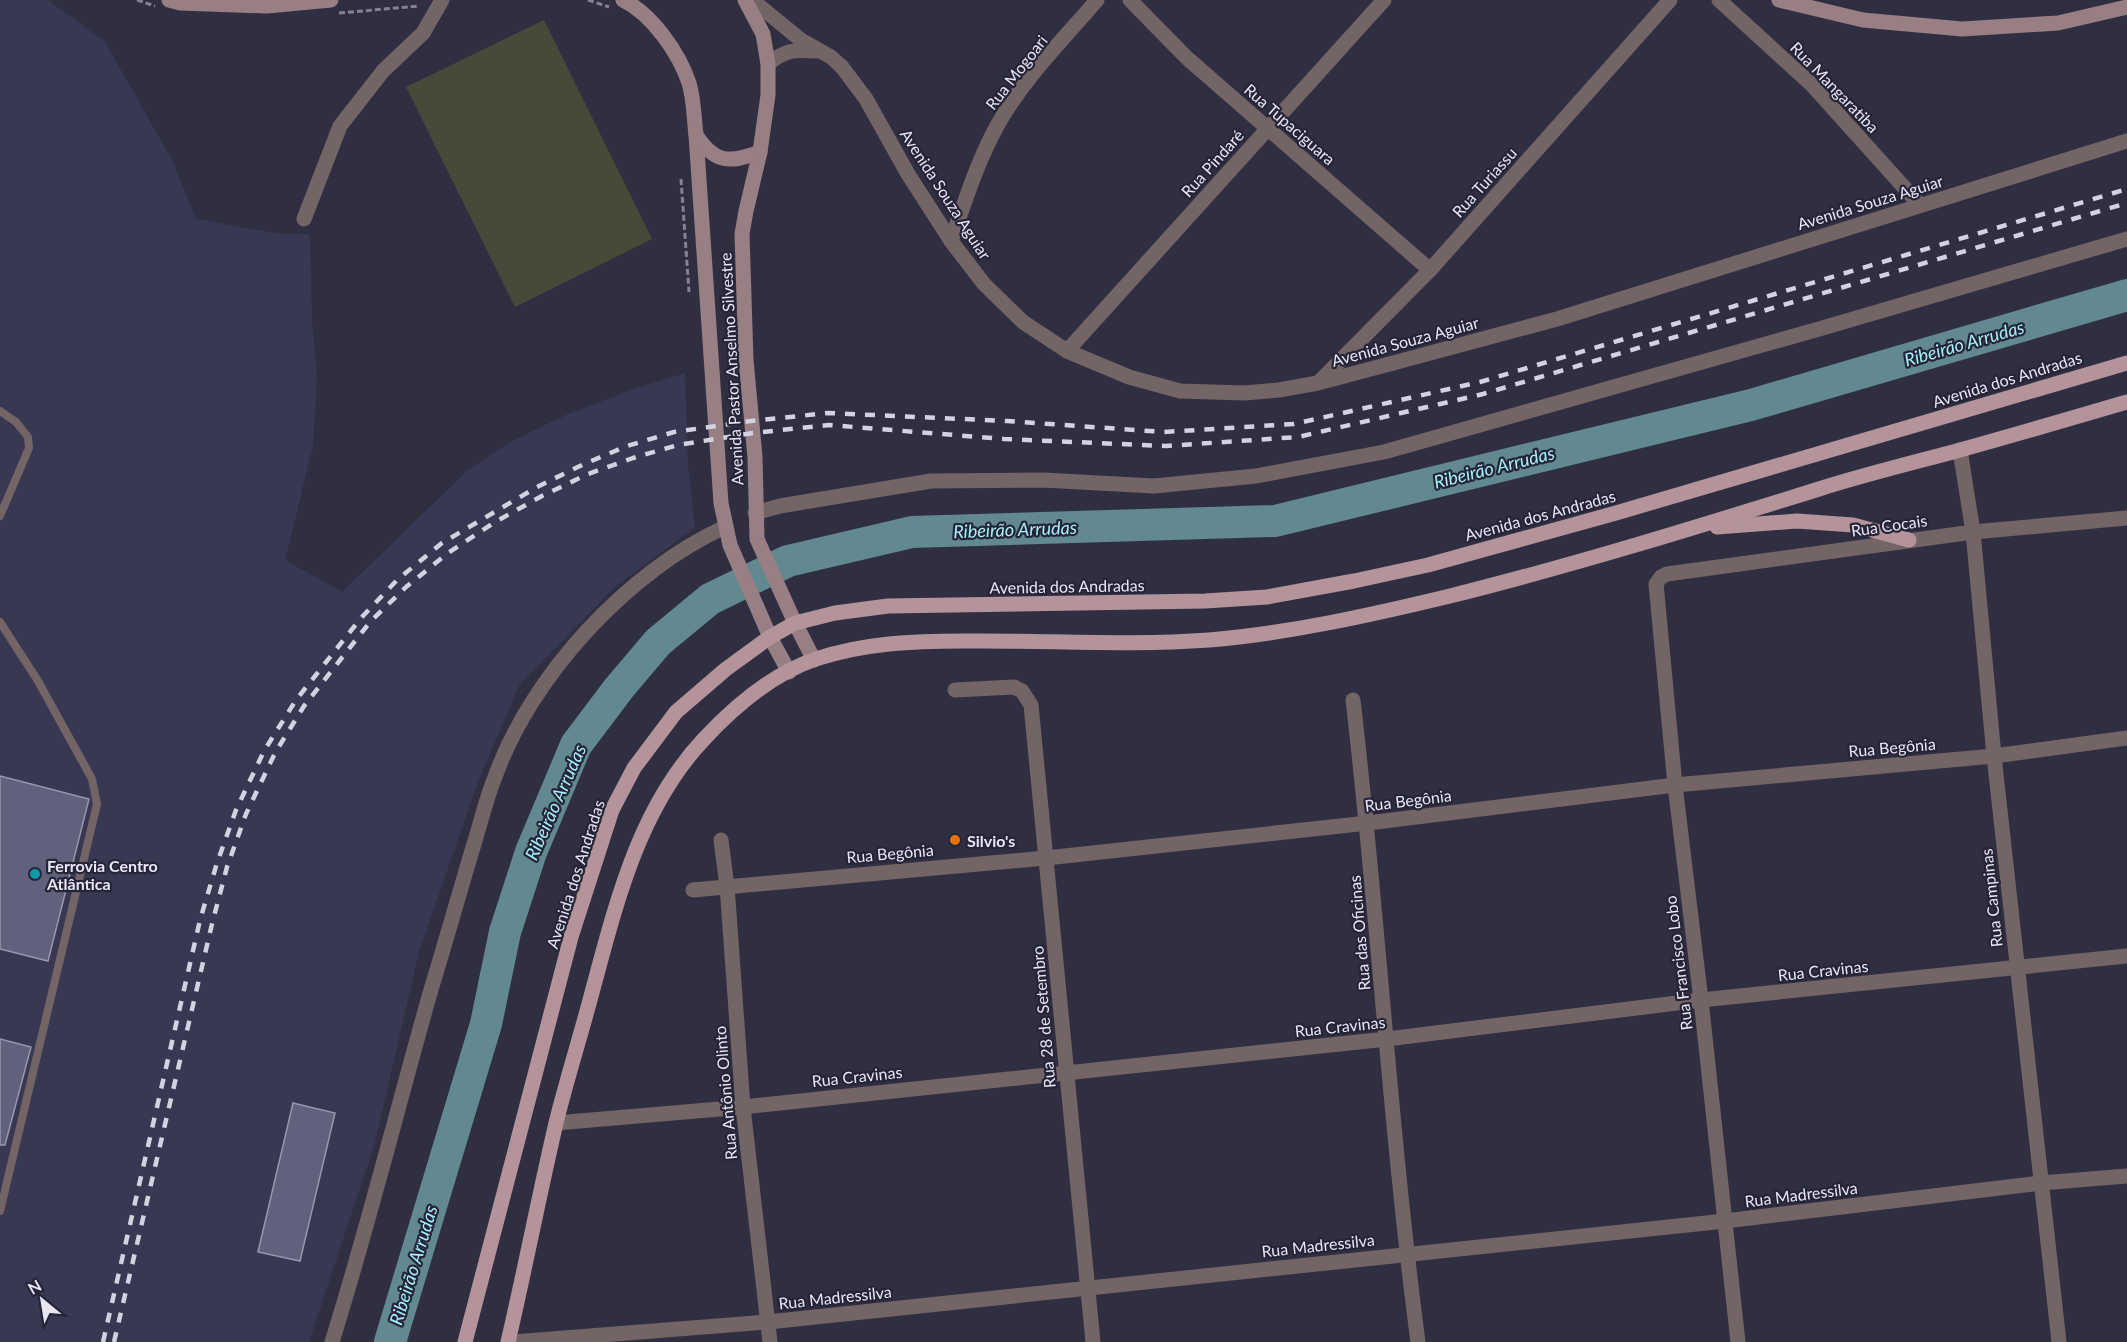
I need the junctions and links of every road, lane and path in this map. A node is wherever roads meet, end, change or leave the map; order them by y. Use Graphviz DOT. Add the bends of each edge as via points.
graph roads {
  1 [pos="170,0"];
  2 [pos="331,0"];
  3 [pos="427,0"];
  4 [pos="442,0"];
  5 [pos="588,0"];
  6 [pos="745,0"];
  7 [pos="752,0"];
  8 [pos="1097,0"];
  9 [pos="1130,0"];
  10 [pos="1384,0"];
  11 [pos="1670,0"];
  12 [pos="1719,0"];
  13 [pos="1779,0"];
  14 [pos="617,4"];
  15 [pos="2127,7"];
  16 [pos="432,18"];
  17 [pos="819,51"];
  18 [pos="768,64"];
  19 [pos="1268,129"];
  20 [pos="696,135"];
  21 [pos="2127,141"];
  22 [pos="760,152"];
  23 [pos="681,175"];
  24 [pos="1920,205"];
  25 [pos="304,219"];
  26 [pos="2127,239"];
  27 [pos="951,241"];
  28 [pos="1430,270"];
  29 [pos="689,296"];
  30 [pos="1067,351"];
  31 [pos="2127,363"];
  32 [pos="1318,383"];
  33 [pos="2127,402"];
  34 [pos="0,411"];
  35 [pos="1960,450"];
  36 [pos="755,513"];
  37 [pos="0,516"];
  38 [pos="2127,518"];
  39 [pos="725,527"];
  40 [pos="1693,528"];
  41 [pos="1973,532"];
  42 [pos="1909,540"];
  43 [pos="1658,580"];
  44 [pos="0,622"];
  45 [pos="795,623"];
  46 [pos="770,637"];
  47 [pos="814,660"];
  48 [pos="789,672"];
  49 [pos="955,690"];
  50 [pos="1353,700"];
  51 [pos="2127,738"];
  52 [pos="1994,756"];
  53 [pos="1675,785"];
  54 [pos="1368,823"];
  55 [pos="721,840"];
  56 [pos="1046,858"];
  57 [pos="727,886"];
  58 [pos="693,890"];
  59 [pos="2127,956"];
  60 [pos="2017,968"];
  61 [pos="1701,1000"];
  62 [pos="1387,1039"];
  63 [pos="1066,1071"];
  64 [pos="743,1107"];
  65 [pos="556,1123"];
  66 [pos="2127,1176"];
  67 [pos="2041,1183"];
  68 [pos="0,1211"];
  69 [pos="1725,1221"];
  70 [pos="1406,1253"];
  71 [pos="1086,1288"];
  72 [pos="768,1322"];
  73 [pos="332,1342"];
  74 [pos="465,1342"];
  75 [pos="510,1342"];
  76 [pos="770,1342"];
  77 [pos="1093,1342"];
  78 [pos="1418,1342"];
  79 [pos="1738,1342"];
  80 [pos="2059,1342"];
  1 -- 2 [label="main road" via="267,6"];
  3 -- 16 [label="street"];
  4 -- 16 [label="street"];
  5 -- 14 [label="path"];
  6 -- 18 [label="main road, Avenida Pastor Anselmo Silvestre" via="763,34"];
  7 -- 17 [label="street, Avenida Souza Aguiar"];
  8 -- 27 [label="street, Rua Mogoari" via="1020,91 998,124"];
  9 -- 19 [label="street, Rua Tupaciguara" via="1187,58"];
  10 -- 19 [label="street, Rua Pindaré"];
  11 -- 28 [label="street, Rua Turiassu"];
  12 -- 24 [label="street, Rua Mangaratiba" via="1812,86"];
  13 -- 15 [label="main road" via="1863,20 1962,29 2058,22"];
  14 -- 20 [label="main road, Avenida Pastor Anselmo Silvestre" via="651,22 677,56 690,85"];
  16 -- 25 [label="street" via="340,126"];
  17 -- 18 [label="street" via="795,50 780,54"];
  17 -- 27 [label="street, Avenida Souza Aguiar" via="842,67 866,99"];
  18 -- 22 [label="main road, Avenida Pastor Anselmo Silvestre"];
  19 -- 28 [label="street, Rua Tupaciguara"];
  19 -- 30 [label="street, Rua Pindaré"];
  20 -- 22 [label="main road" via="704,148 725,159 738,160"];
  20 -- 39 [label="main road, Avenida Pastor Anselmo Silvestre"];
  21 -- 24 [label="street, Avenida Souza Aguiar"];
  22 -- 36 [label="main road, Avenida Pastor Anselmo Silvestre" via="746,210 741,257 755,457"];
  23 -- 29 [label="path"];
  24 -- 32 [label="street, Avenida Souza Aguiar" via="1557,319"];
  26 -- 36 [label="street" via="1384,452 1256,476 1154,486 1043,480 931,481"];
  27 -- 30 [label="street, Avenida Souza Aguiar" via="984,284 1023,322"];
  28 -- 32 [label="street, Rua Turiassu"];
  30 -- 32 [label="street, Avenida Souza Aguiar" via="1129,377 1180,391 1244,393"];
  31 -- 45 [label="main road, Avenida dos Andradas" via="1605,516 1428,565 1354,581 1267,597 1205,601 888,606"];
  33 -- 35 [label="main road"];
  34 -- 37 [label="lane" via="28,436 29,448"];
  35 -- 40 [label="main road"];
  35 -- 41 [label="street, Rua Campinas"];
  36 -- 45 [label="main road, Avenida Pastor Anselmo Silvestre" via="757,539"];
  38 -- 41 [label="street, Rua Cocais"];
  39 -- 46 [label="main road, Avenida Pastor Anselmo Silvestre"];
  39 -- 73 [label="street" via="649,572 605,612 542,688 508,747 495,776 449,928 362,1247"];
  40 -- 42 [label="main road" via="1797,521 1853,525"];
  40 -- 47 [label="main road" via="1517,579 1361,617 1265,634 1158,643 911,641"];
  41 -- 42 [label="street, Rua Cocais"];
  41 -- 52 [label="street, Rua Campinas"];
  42 -- 43 [label="street, Rua Cocais" via="1666,574"];
  43 -- 53 [label="street, Rua Francisco Lobo" via="1655,589"];
  44 -- 68 [label="lane" via="92,779 97,804"];
  45 -- 46 [label="main road, Avenida dos Andradas"];
  45 -- 47 [label="main road, Avenida Pastor Anselmo Silvestre"];
  46 -- 48 [label="main road, Avenida Pastor Anselmo Silvestre"];
  46 -- 74 [label="main road, Avenida dos Andradas" via="676,712 634,768 612,810 571,937"];
  47 -- 48 [label="main road"];
  48 -- 65 [label="main road" via="726,717 681,767 659,801 632,857 618,898"];
  49 -- 56 [label="street, Rua 28 de Setembro" via="1014,687 1022,691 1031,705"];
  50 -- 54 [label="street, Rua das Oficinas"];
  51 -- 52 [label="street, Rua Begônia"];
  52 -- 53 [label="street, Rua Begônia"];
  52 -- 60 [label="street, Rua Campinas"];
  53 -- 54 [label="street, Rua Begônia"];
  53 -- 61 [label="street, Rua Francisco Lobo"];
  54 -- 56 [label="street, Rua Begônia"];
  54 -- 62 [label="street, Rua das Oficinas"];
  55 -- 57 [label="street, Rua Antônio Olinto"];
  56 -- 57 [label="street, Rua Begônia"];
  56 -- 63 [label="street, Rua 28 de Setembro"];
  57 -- 58 [label="street, Rua Begônia"];
  57 -- 64 [label="street, Rua Antônio Olinto"];
  59 -- 60 [label="street, Rua Cravinas"];
  60 -- 61 [label="street, Rua Cravinas"];
  60 -- 67 [label="street, Rua Campinas"];
  61 -- 62 [label="street, Rua Cravinas"];
  61 -- 69 [label="street, Rua Francisco Lobo"];
  62 -- 63 [label="street, Rua Cravinas"];
  62 -- 70 [label="street, Rua das Oficinas"];
  63 -- 64 [label="street, Rua Cravinas"];
  63 -- 71 [label="street, Rua 28 de Setembro"];
  64 -- 65 [label="street, Rua Cravinas"];
  64 -- 72 [label="street, Rua Antônio Olinto"];
  65 -- 75 [label="main road"];
  66 -- 67 [label="street, Rua Madressilva"];
  67 -- 69 [label="street, Rua Madressilva"];
  67 -- 80 [label="street, Rua Campinas"];
  69 -- 70 [label="street, Rua Madressilva"];
  69 -- 79 [label="street, Rua Francisco Lobo"];
  70 -- 71 [label="street, Rua Madressilva"];
  70 -- 78 [label="street, Rua das Oficinas"];
  71 -- 72 [label="street, Rua Madressilva"];
  71 -- 77 [label="street, Rua 28 de Setembro"];
  72 -- 75 [label="street, Rua Madressilva"];
  72 -- 76 [label="street, Rua Antônio Olinto"];
}
